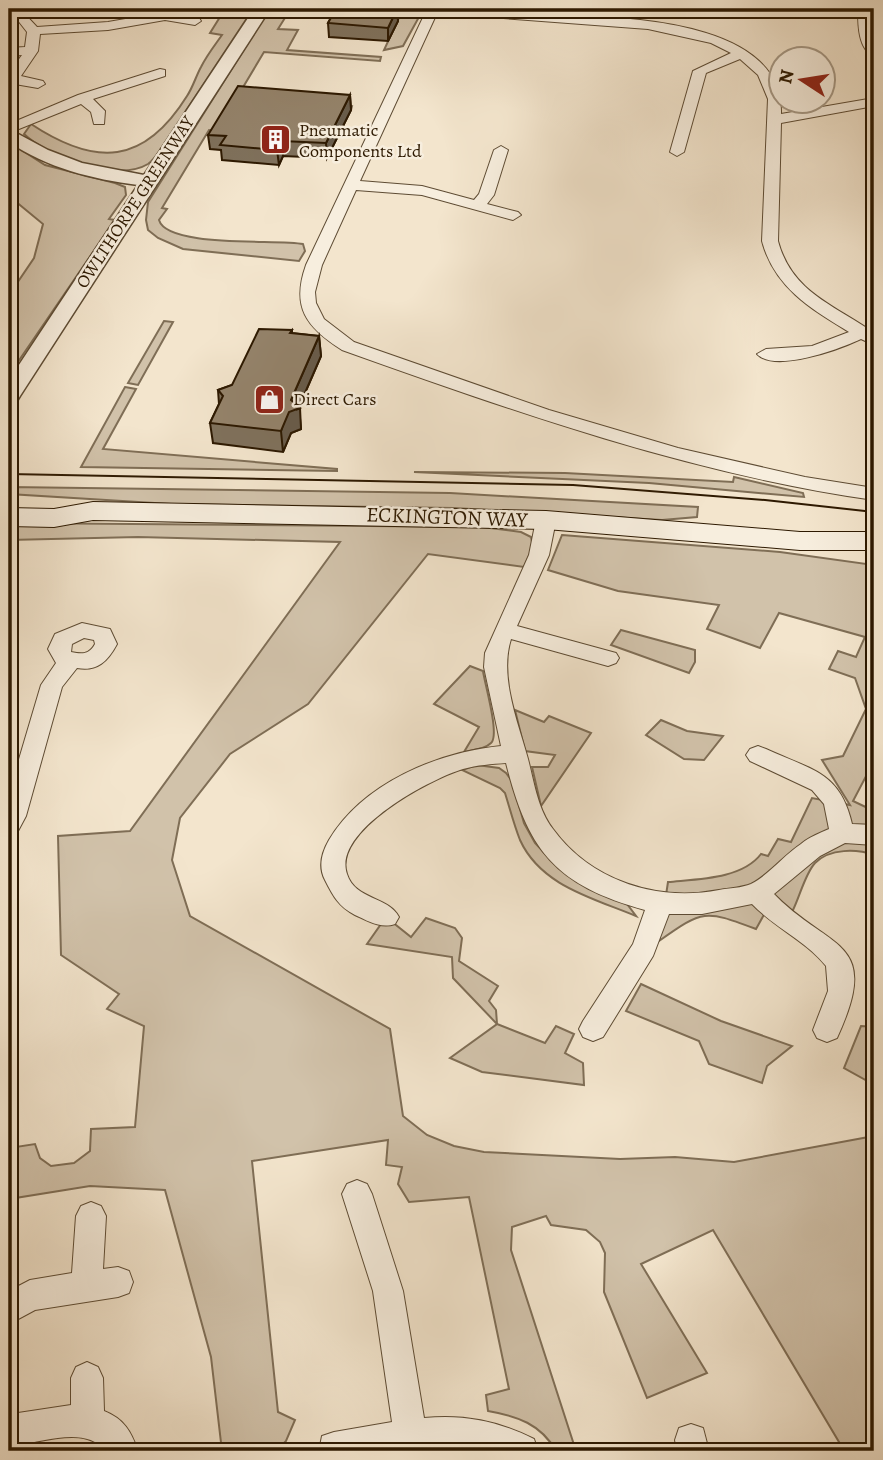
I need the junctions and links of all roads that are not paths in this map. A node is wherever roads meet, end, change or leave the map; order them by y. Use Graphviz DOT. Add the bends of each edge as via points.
graph roads {
  1 [pos="13,9"];
  2 [pos="262,9"];
  3 [pos="433,9"];
  4 [pos="864,9"];
  5 [pos="167,12"];
  6 [pos="195,21"];
  7 [pos="108,26"];
  8 [pos="34,31"];
  9 [pos="109,43"];
  10 [pos="31,51"];
  11 [pos="9,52"];
  12 [pos="874,52"];
  13 [pos="740,54"];
  14 [pos="160,73"];
  15 [pos="10,78"];
  16 [pos="38,84"];
  17 [pos="83,98"];
  18 [pos="874,102"];
  19 [pos="773,120"];
  20 [pos="99,121"];
  21 [pos="9,129"];
  22 [pos="9,134"];
  23 [pos="501,150"];
  24 [pos="677,152"];
  25 [pos="148,181"];
  26 [pos="352,185"];
  27 [pos="478,205"];
  28 [pos="513,215"];
  29 [pos="306,294"];
  30 [pos="869,336"];
  31 [pos="766,354"];
  32 [pos="9,396"];
  33 [pos="874,494"];
  34 [pos="11,513"];
  35 [pos="546,520"];
  36 [pos="800,541"];
  37 [pos="874,541"];
  38 [pos="874,557"];
  39 [pos="504,630"];
  40 [pos="608,658"];
  41 [pos="70,661"];
  42 [pos="514,753"];
  43 [pos="758,755"];
  44 [pos="9,824"];
  45 [pos="842,833"];
  46 [pos="874,835"];
  47 [pos="757,893"];
  48 [pos="660,904"];
  49 [pos="386,917"];
  50 [pos="593,1029"];
  51 [pos="827,1030"];
  52 [pos="357,1194"];
  53 [pos="91,1216"];
  54 [pos="118,1282"];
  55 [pos="87,1286"];
  56 [pos="9,1309"];
  57 [pos="87,1378"];
  58 [pos="88,1421"];
  59 [pos="9,1427"];
  60 [pos="410,1444"];
  61 [pos="334,1448"];
  62 [pos="122,1451"];
  63 [pos="522,1451"];
  1 -- 8 [label="street"];
  2 -- 25 [label="street, OWLTHORPE GREENWAY"];
  3 -- 13 [label="street" via="663,28 701,36"];
  3 -- 26 [label="street"];
  4 -- 12 [label="street" via="865,32"];
  5 -- 6 [label="street"];
  5 -- 7 [label="street"];
  7 -- 8 [label="street"];
  7 -- 9 [label="street"];
  8 -- 10 [label="street"];
  10 -- 11 [label="street"];
  10 -- 15 [label="street"];
  13 -- 19 [label="street" via="771,80"];
  13 -- 24 [label="street" via="700,71"];
  14 -- 17 [label="street"];
  15 -- 16 [label="street"];
  17 -- 20 [label="street" via="98,111"];
  17 -- 21 [label="street"];
  18 -- 19 [label="street"];
  19 -- 30 [label="street" via="771,256 789,282"];
  22 -- 25 [label="street" via="39,154 72,167"];
  23 -- 27 [label="street" via="486,195"];
  25 -- 32 [label="street, OWLTHORPE GREENWAY"];
  26 -- 27 [label="street" via="422,191"];
  26 -- 29 [label="street" via="314,265"];
  27 -- 28 [label="street"];
  29 -- 33 [label="street" via="319,327 340,342 485,396 685,458 783,481"];
  30 -- 31 [label="street" via="786,356"];
  34 -- 35 [label="main road, ECKINGTON WAY" via="54,518 93,512"];
  35 -- 36 [label="main road, ECKINGTON WAY"];
  35 -- 39 [label="street" via="539,555"];
  36 -- 37 [label="main road, ECKINGTON WAY"];
  36 -- 38 [label="main road, ECKINGTON WAY"];
  39 -- 40 [label="street"];
  39 -- 42 [label="street" via="495,667"];
  41 -- 44 [label="street" via="52,685"];
  42 -- 48 [label="street" via="529,807 542,834 564,859 624,894"];
  42 -- 49 [label="street" via="456,762 423,776 371,808 345,833 333,863 337,884 346,896"];
  43 -- 45 [label="street" via="805,775 828,792 835,801"];
  45 -- 46 [label="street"];
  45 -- 47 [label="street" via="811,849"];
  47 -- 48 [label="street" via="702,904"];
  47 -- 51 [label="street" via="782,918 834,955 841,969 840,994"];
  48 -- 50 [label="street" via="644,948"];
  52 -- 60 [label="street" via="388,1291"];
  53 -- 55 [label="street"];
  54 -- 55 [label="street"];
  55 -- 56 [label="street" via="30,1296"];
  57 -- 58 [label="street"];
  58 -- 59 [label="street"];
  58 -- 62 [label="street" via="113,1430"];
  60 -- 61 [label="street"];
  60 -- 63 [label="street" via="434,1434 491,1437"];
}
